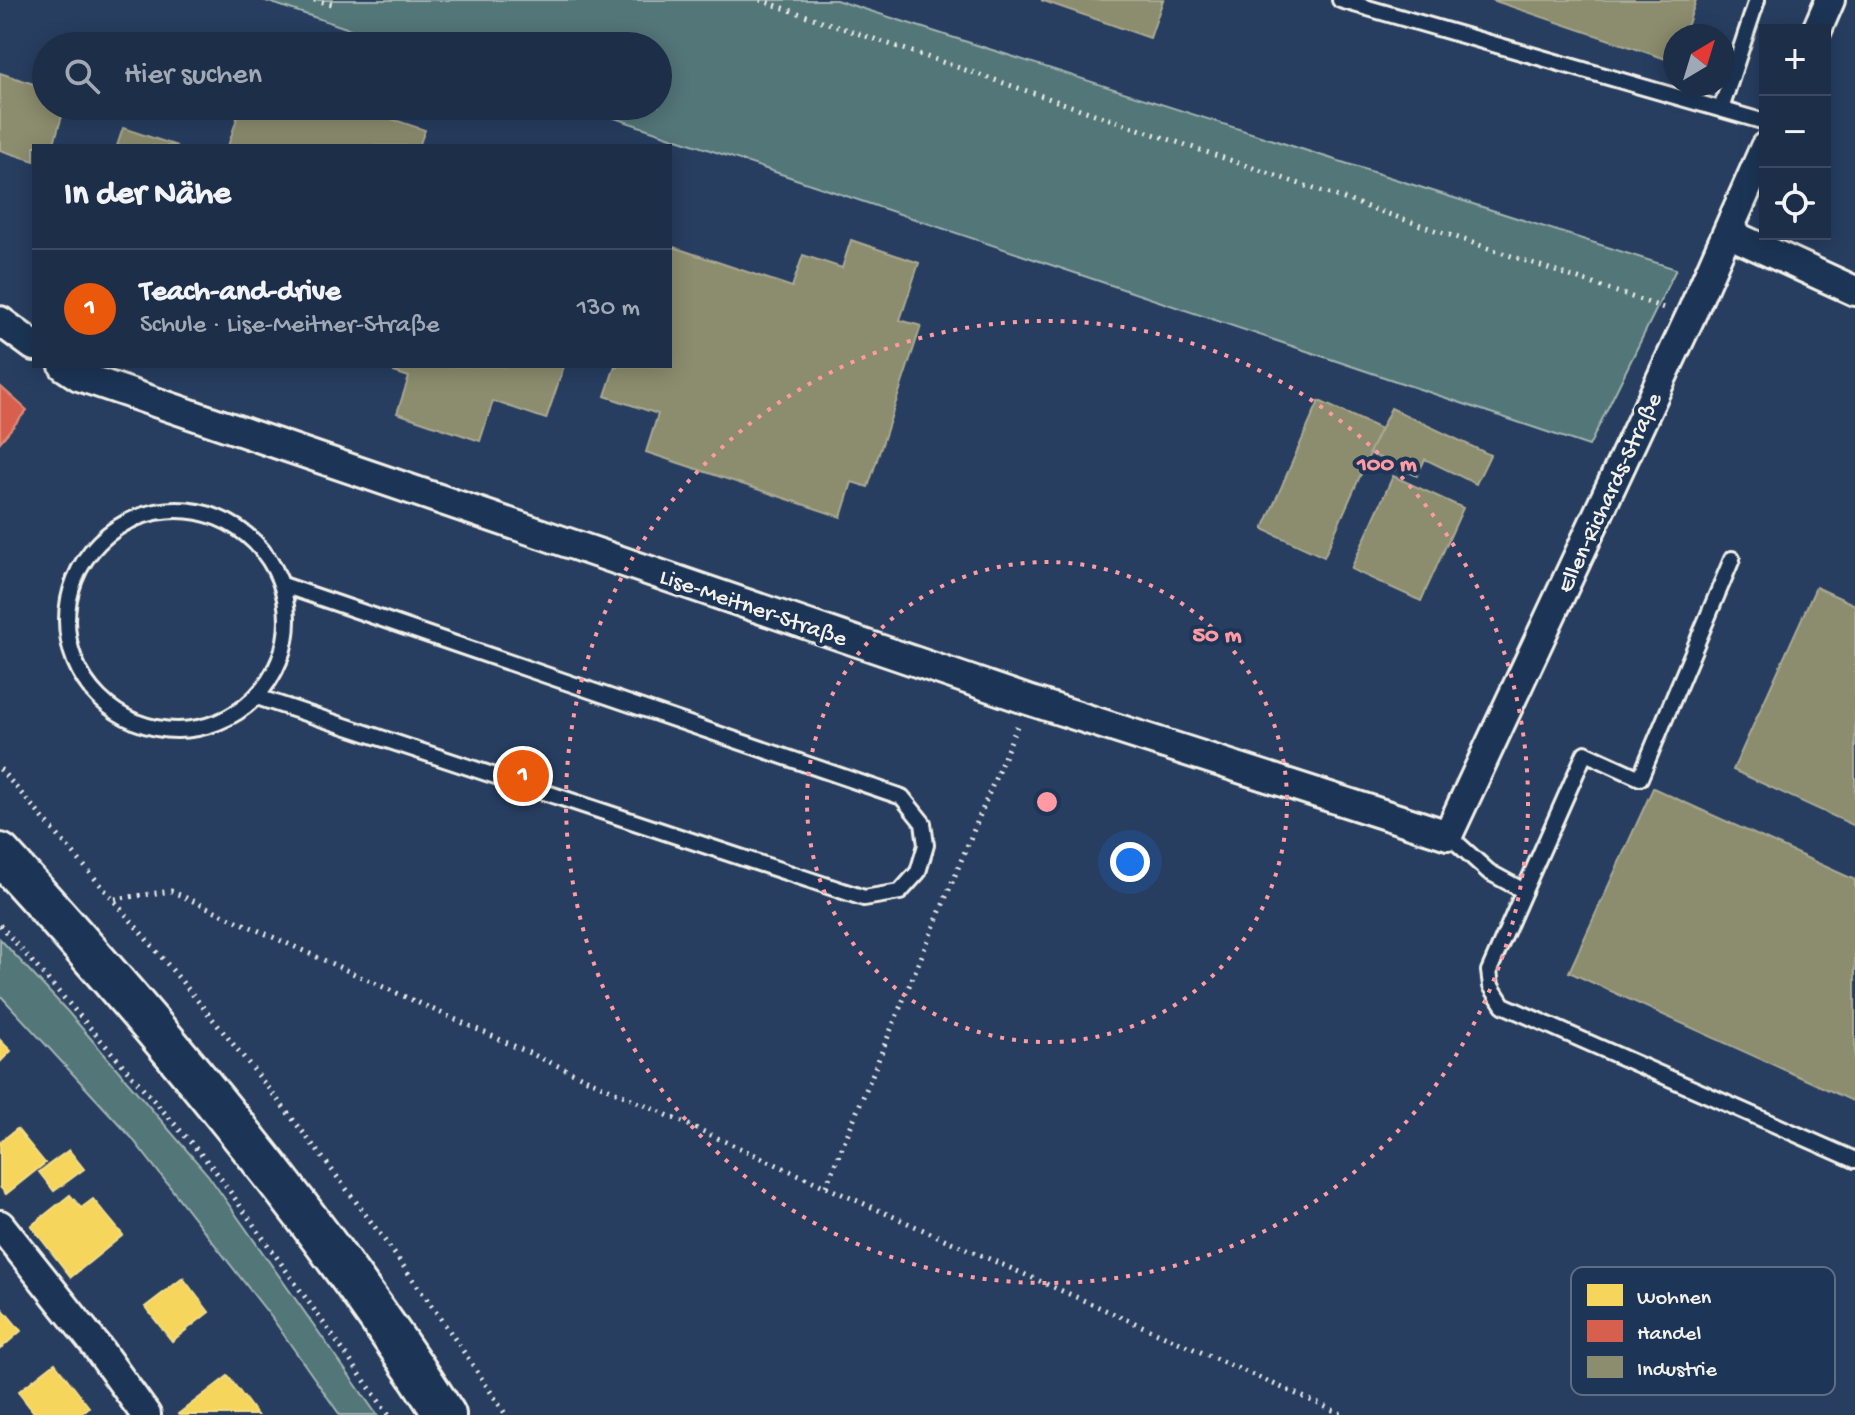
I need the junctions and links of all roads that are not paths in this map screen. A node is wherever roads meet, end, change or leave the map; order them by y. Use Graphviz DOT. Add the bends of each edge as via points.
graph roads {
  1 [pos="1340,0"];
  2 [pos="1757,0"];
  3 [pos="1830,0"];
  4 [pos="1820,24"];
  5 [pos="1721,109"];
  6 [pos="1759,120"];
  7 [pos="1759,161"];
  8 [pos="1728,233"];
  9 [pos="1855,291"];
  10 [pos="0,321"];
  11 [pos="32,345"];
  12 [pos="67,368"];
  13 [pos="1732,559"];
  14 [pos="283,585"];
  15 [pos="257,697"];
  16 [pos="1448,835"];
  17 [pos="0,854"];
  18 [pos="1524,891"];
  19 [pos="1855,1160"];
  20 [pos="0,1225"];
  21 [pos="146,1415"];
  22 [pos="445,1415"];
  1 -- 5 [label="lane"];
  2 -- 5 [label="lane"];
  3 -- 4 [label="street"];
  5 -- 6 [label="lane"];
  7 -- 8 [label="street, Ellen-Richards-Straße"];
  8 -- 9 [label="street"];
  8 -- 16 [label="street, Ellen-Richards-Straße"];
  10 -- 11 [label="street"];
  12 -- 16 [label="street, Lise-Meitner-Straße" via="109,387 1028,700"];
  13 -- 18 [label="lane" via="1640,778 1585,753"];
  14 -- 15 [label="lane" via="286,645 275,673"];
  14 -- 15 [label="lane" via="266,553 239,527 205,512 168,508 102,536 79,564 67,597 66,633 76,668 96,697 125,718 159,730 194,730 228,719"];
  14 -- 15 [label="lane" via="902,797 923,823 926,845 918,872 900,892 864,898"];
  16 -- 18 [label="lane" via="1489,872"];
  17 -- 22 [label="main road" via="235,1126 340,1262"];
  18 -- 19 [label="lane" via="1489,971 1503,1005"];
  20 -- 21 [label="street"];
}
